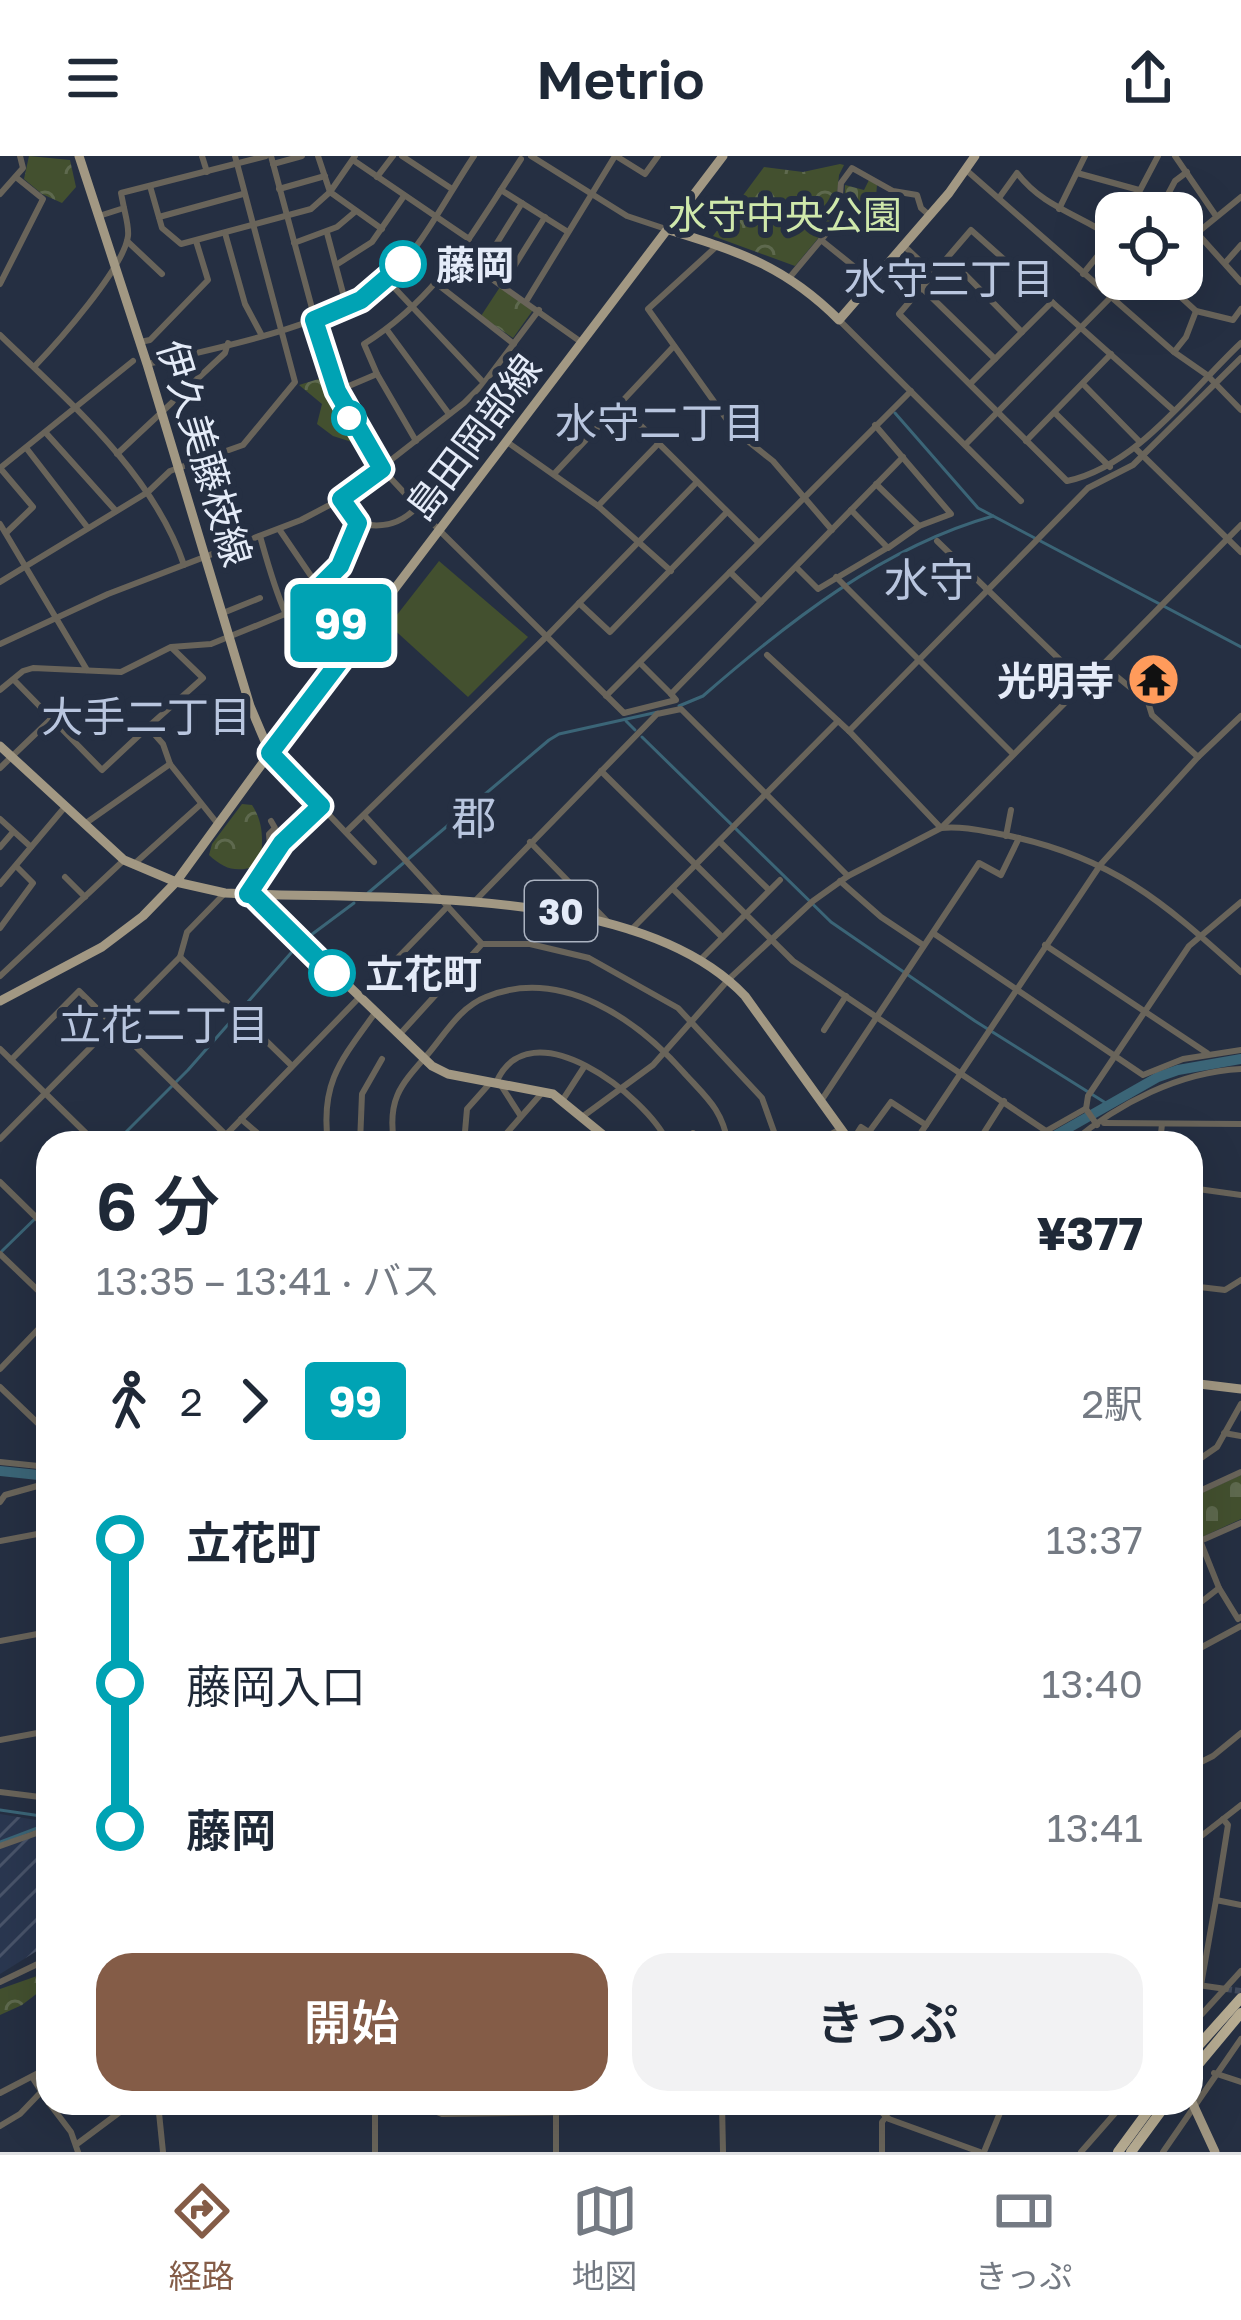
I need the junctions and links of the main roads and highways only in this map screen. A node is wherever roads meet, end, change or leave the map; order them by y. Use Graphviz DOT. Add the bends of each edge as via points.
graph roads {
  1 [pos="79,156"];
  2 [pos="723,156"];
  3 [pos="976,156"];
  4 [pos="669,230"];
  5 [pos="0,746"];
  6 [pos="270,753"];
  7 [pos="176,882"];
  8 [pos="251,894"];
  9 [pos="0,1001"];
  10 [pos="599,1131"];
  11 [pos="842,1131"];
  12 [pos="1203,1384"];
  13 [pos="1241,1389"];
  14 [pos="1241,1997"];
  15 [pos="1241,2013"];
  16 [pos="1203,2040"];
  17 [pos="1203,2059"];
  18 [pos="1145,2115"];
  19 [pos="1158,2115"];
  20 [pos="1198,2115"];
  21 [pos="1118,2152"];
  22 [pos="1131,2152"];
  23 [pos="1215,2152"];
  1 -- 6 [label="main road, 伊久美藤枝線"];
  2 -- 4 [label="main road, 島田岡部線"];
  3 -- 4 [label="main road" via="839,320 752,256"];
  4 -- 6 [label="main road, 島田岡部線"];
  5 -- 7 [label="main road" via="129,862"];
  6 -- 7 [label="main road"];
  7 -- 8 [label="main road, 30"];
  7 -- 9 [label="main road" via="102,947"];
  8 -- 10 [label="main road" via="423,1060 448,1074 544,1091"];
  8 -- 11 [label="main road, 30" via="554,909 701,959 729,979"];
  12 -- 13 [label="main road"];
  14 -- 16 [label="highway"];
  15 -- 17 [label="highway"];
  18 -- 21 [label="highway"];
  19 -- 22 [label="highway"];
  20 -- 23 [label="main road"];
}
